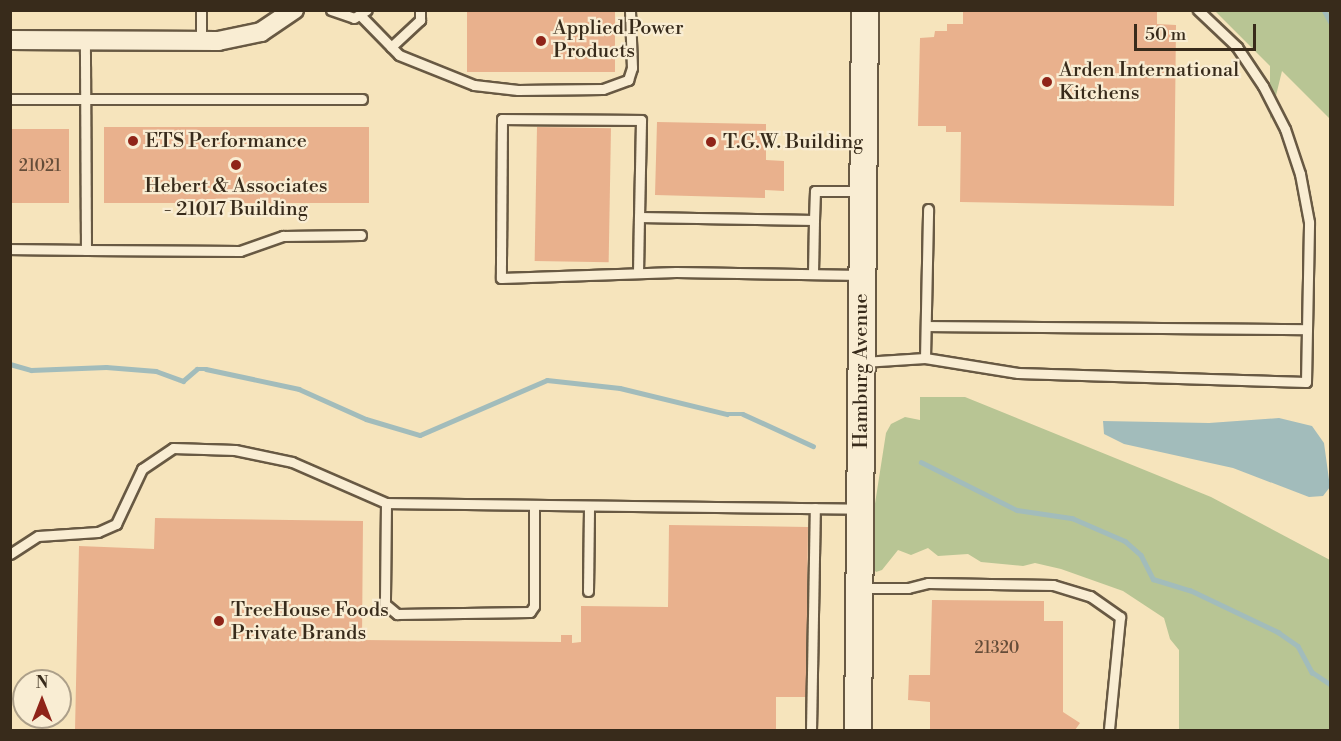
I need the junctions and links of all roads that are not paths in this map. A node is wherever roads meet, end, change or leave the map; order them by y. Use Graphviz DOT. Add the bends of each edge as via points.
graph roads {
  1 [pos="201,10"];
  2 [pos="294,10"];
  3 [pos="332,10"];
  4 [pos="420,10"];
  5 [pos="630,10"];
  6 [pos="865,10"];
  7 [pos="1198,10"];
  8 [pos="364,13"];
  9 [pos="10,40"];
  10 [pos="85,40"];
  11 [pos="201,41"];
  12 [pos="391,47"];
  13 [pos="10,99"];
  14 [pos="85,99"];
  15 [pos="362,99"];
  16 [pos="863,191"];
  17 [pos="928,209"];
  18 [pos="639,217"];
  19 [pos="814,220"];
  20 [pos="361,235"];
  21 [pos="10,249"];
  22 [pos="86,250"];
  23 [pos="638,273"];
  24 [pos="813,273"];
  25 [pos="862,275"];
  26 [pos="927,326"];
  27 [pos="1307,329"];
  28 [pos="925,358"];
  29 [pos="861,362"];
  30 [pos="386,503"];
  31 [pos="534,507"];
  32 [pos="589,507"];
  33 [pos="815,508"];
  34 [pos="860,509"];
  35 [pos="10,554"];
  36 [pos="860,588"];
  37 [pos="588,591"];
  38 [pos="811,730"];
  39 [pos="858,730"];
  40 [pos="1109,730"];
  1 -- 11 [label="lane"];
  2 -- 11 [label="street" via="251,36"];
  3 -- 8 [label="lane" via="340,16"];
  4 -- 12 [label="lane" via="420,20"];
  5 -- 12 [label="lane" via="632,68 628,80 603,89 474,86 399,55"];
  6 -- 16 [label="street, Hamburg Avenue"];
  7 -- 27 [label="lane" via="1237,47 1263,86 1288,138 1309,222"];
  8 -- 12 [label="lane"];
  9 -- 10 [label="street"];
  10 -- 11 [label="street"];
  10 -- 14 [label="lane"];
  13 -- 14 [label="lane"];
  14 -- 15 [label="lane"];
  14 -- 22 [label="lane"];
  16 -- 19 [label="lane" via="814,190"];
  16 -- 25 [label="street, Hamburg Avenue"];
  17 -- 26 [label="lane"];
  18 -- 19 [label="lane"];
  18 -- 23 [label="lane"];
  18 -- 23 [label="lane" via="640,120 502,118 501,278"];
  19 -- 24 [label="lane"];
  20 -- 22 [label="lane" via="283,236 240,251"];
  21 -- 22 [label="lane"];
  23 -- 24 [label="lane"];
  24 -- 25 [label="lane"];
  25 -- 29 [label="street, Hamburg Avenue"];
  26 -- 27 [label="lane"];
  26 -- 28 [label="lane"];
  27 -- 28 [label="lane" via="1306,382 1018,373"];
  28 -- 29 [label="lane"];
  29 -- 34 [label="street, Hamburg Avenue"];
  30 -- 31 [label="lane"];
  30 -- 31 [label="lane" via="385,603 397,614 530,612 534,606"];
  30 -- 35 [label="lane" via="292,462 235,450 173,448 142,469 116,524 98,532 38,536"];
  31 -- 32 [label="lane"];
  32 -- 33 [label="lane"];
  32 -- 37 [label="lane"];
  33 -- 34 [label="lane"];
  33 -- 38 [label="lane"];
  34 -- 36 [label="street, Hamburg Avenue"];
  36 -- 39 [label="street, Hamburg Avenue"];
  36 -- 40 [label="lane" via="908,588 928,583 1053,585 1090,597 1120,617"];
}
